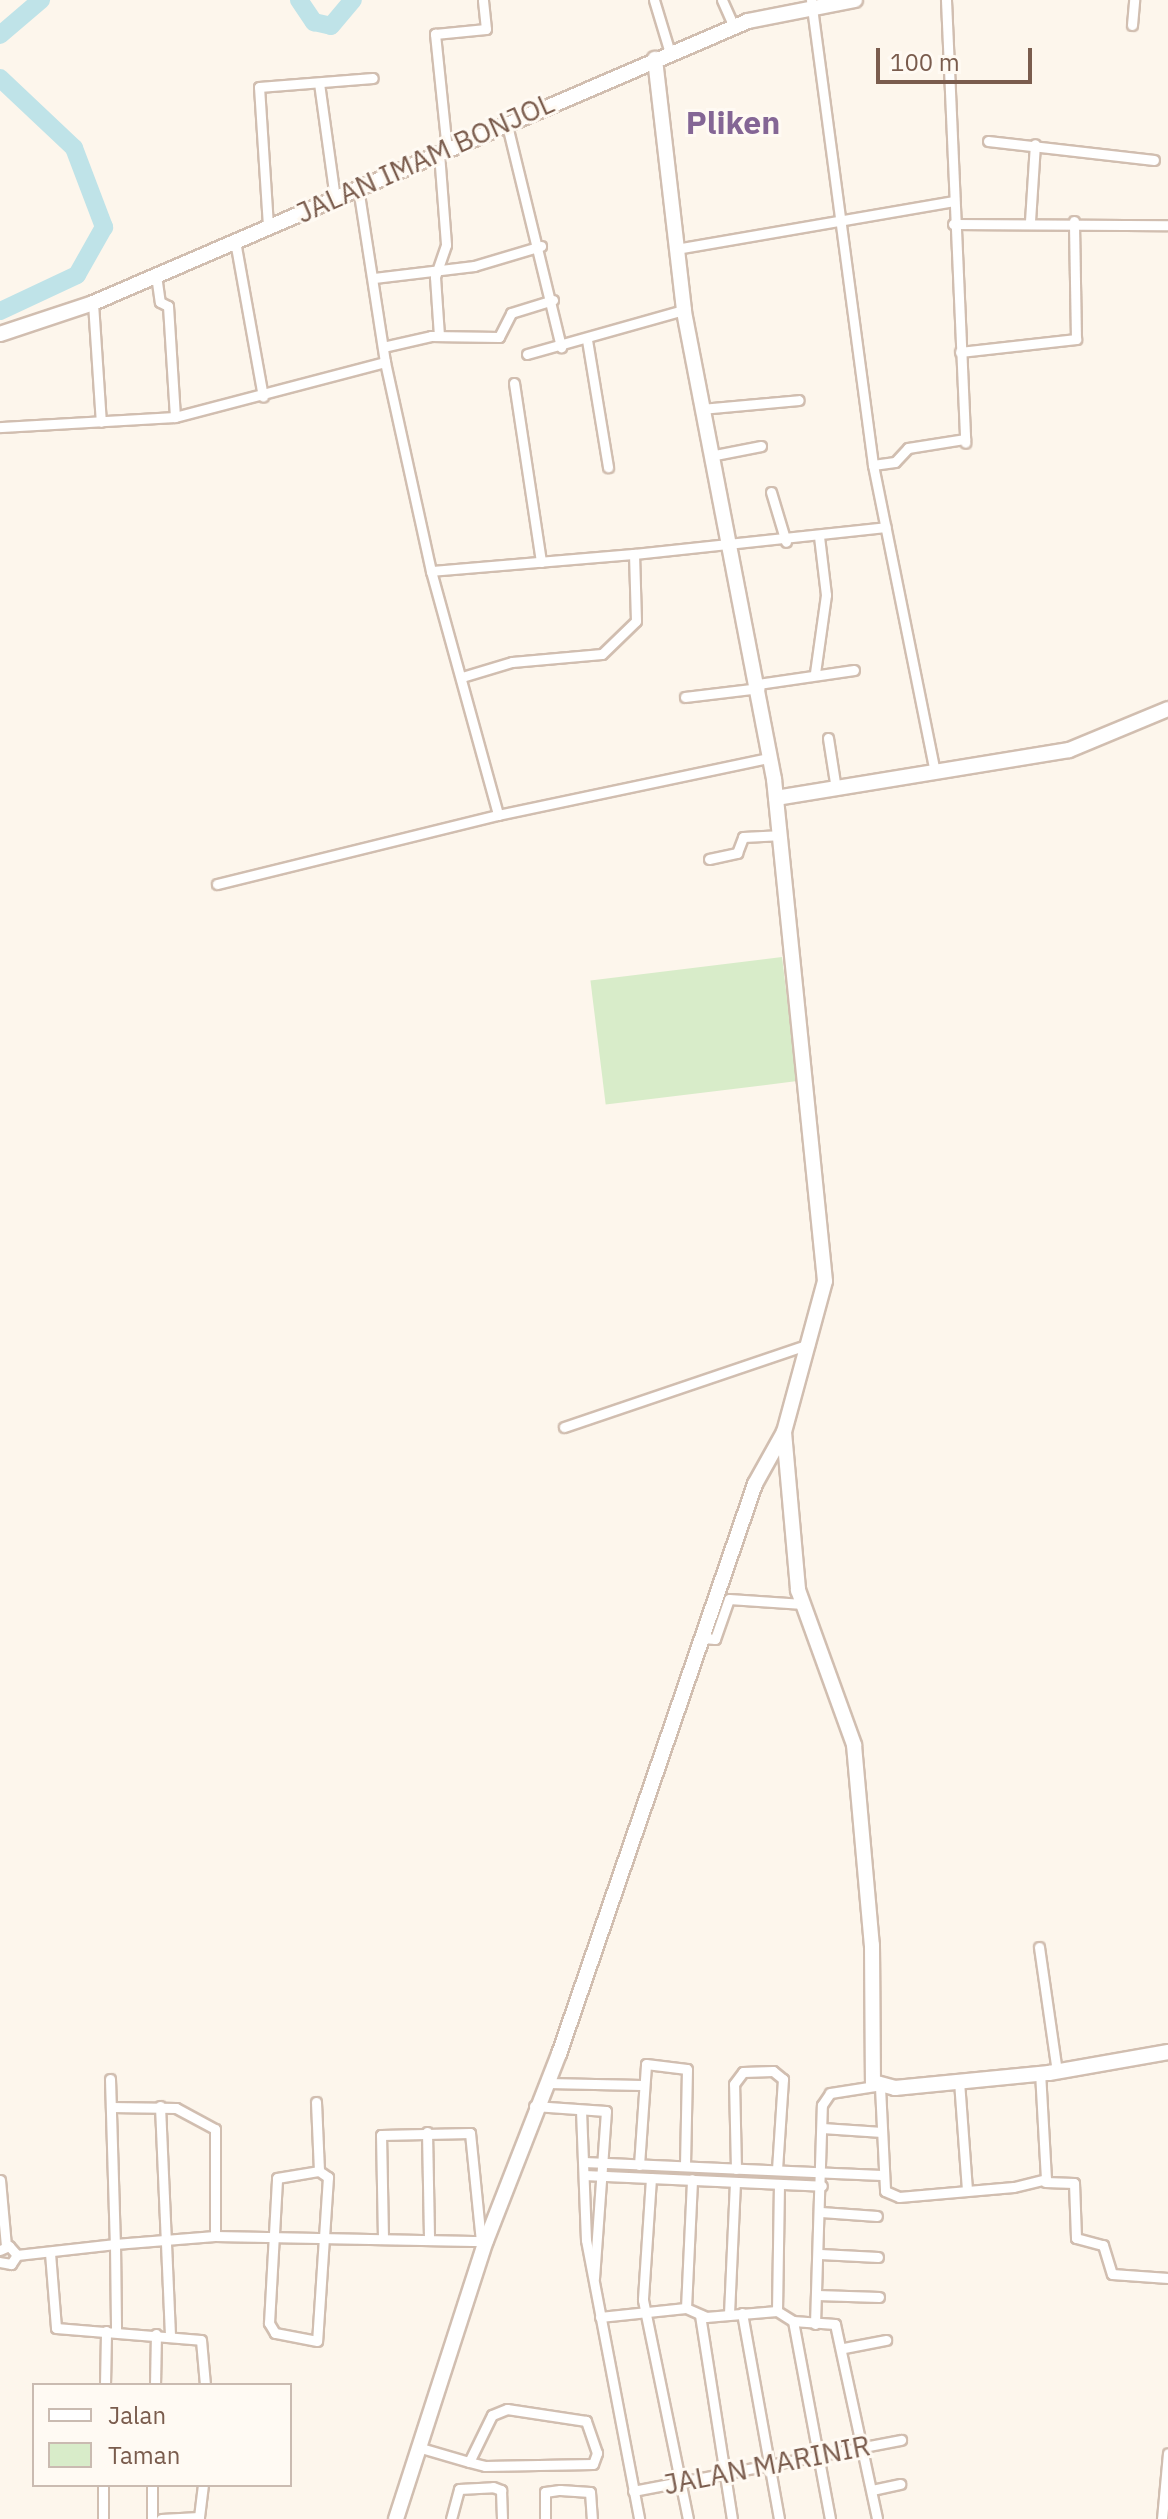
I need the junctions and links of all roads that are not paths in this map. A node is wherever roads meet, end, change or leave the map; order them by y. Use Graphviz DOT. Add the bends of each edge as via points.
graph roads {
  1 [pos="483,0"];
  2 [pos="654,0"];
  3 [pos="722,0"];
  4 [pos="855,0"];
  5 [pos="946,0"];
  6 [pos="1134,0"];
  7 [pos="811,3"];
  8 [pos="1132,25"];
  9 [pos="734,27"];
  10 [pos="670,53"];
  11 [pos="655,59"];
  12 [pos="373,78"];
  13 [pos="319,83"];
  14 [pos="506,121"];
  15 [pos="988,141"];
  16 [pos="1035,144"];
  17 [pos="443,151"];
  18 [pos="1154,160"];
  19 [pos="358,188"];
  20 [pos="335,199"];
  21 [pos="954,201"];
  22 [pos="845,221"];
  23 [pos="1030,221"];
  24 [pos="1074,221"];
  25 [pos="953,224"];
  26 [pos="1168,225"];
  27 [pos="268,226"];
  28 [pos="235,241"];
  29 [pos="541,246"];
  30 [pos="676,249"];
  31 [pos="436,270"];
  32 [pos="156,275"];
  33 [pos="374,278"];
  34 [pos="553,300"];
  35 [pos="93,303"];
  36 [pos="684,310"];
  37 [pos="0,334"];
  38 [pos="439,335"];
  39 [pos="587,340"];
  40 [pos="383,347"];
  41 [pos="561,347"];
  42 [pos="960,352"];
  43 [pos="527,354"];
  44 [pos="385,362"];
  45 [pos="514,383"];
  46 [pos="263,396"];
  47 [pos="799,400"];
  48 [pos="701,409"];
  49 [pos="175,417"];
  50 [pos="101,422"];
  51 [pos="0,427"];
  52 [pos="761,446"];
  53 [pos="710,456"];
  54 [pos="873,465"];
  55 [pos="608,467"];
  56 [pos="771,492"];
  57 [pos="886,527"];
  58 [pos="819,536"];
  59 [pos="786,542"];
  60 [pos="728,544"];
  61 [pos="634,554"];
  62 [pos="541,562"];
  63 [pos="431,571"];
  64 [pos="854,670"];
  65 [pos="815,673"];
  66 [pos="462,677"];
  67 [pos="758,686"];
  68 [pos="685,697"];
  69 [pos="1168,709"];
  70 [pos="828,738"];
  71 [pos="769,758"];
  72 [pos="935,773"];
  73 [pos="836,789"];
  74 [pos="776,803"];
  75 [pos="498,815"];
  76 [pos="778,832"];
  77 [pos="709,859"];
  78 [pos="217,884"];
  79 [pos="809,1344"];
  80 [pos="564,1427"];
  81 [pos="784,1432"];
  82 [pos="803,1604"];
  83 [pos="703,1638"];
  84 [pos="1039,1947"];
  85 [pos="1168,2052"];
  86 [pos="1057,2072"];
  87 [pos="1040,2073"];
  88 [pos="110,2079"];
  89 [pos="959,2081"];
  90 [pos="548,2083"];
  91 [pos="641,2085"];
  92 [pos="878,2087"];
  93 [pos="316,2102"];
  94 [pos="160,2106"];
  95 [pos="534,2106"];
  96 [pos="111,2107"];
  97 [pos="581,2110"];
  98 [pos="822,2128"];
  99 [pos="427,2132"];
  100 [pos="882,2132"];
  101 [pos="584,2162"];
  102 [pos="604,2163"];
  103 [pos="639,2165"];
  104 [pos="685,2166"];
  105 [pos="736,2169"];
  106 [pos="777,2170"];
  107 [pos="319,2171"];
  108 [pos="822,2173"];
  109 [pos="584,2175"];
  110 [pos="882,2175"];
  111 [pos="603,2176"];
  112 [pos="651,2178"];
  113 [pos="692,2179"];
  114 [pos="0,2180"];
  115 [pos="735,2182"];
  116 [pos="1045,2182"];
  117 [pos="779,2184"];
  118 [pos="822,2186"];
  119 [pos="967,2190"];
  120 [pos="821,2212"];
  121 [pos="877,2216"];
  122 [pos="215,2236"];
  123 [pos="278,2236"];
  124 [pos="327,2236"];
  125 [pos="165,2238"];
  126 [pos="383,2238"];
  127 [pos="429,2239"];
  128 [pos="484,2242"];
  129 [pos="115,2244"];
  130 [pos="3,2248"];
  131 [pos="50,2253"];
  132 [pos="820,2254"];
  133 [pos="17,2255"];
  134 [pos="878,2257"];
  135 [pos="0,2262"];
  136 [pos="594,2278"];
  137 [pos="1168,2280"];
  138 [pos="817,2295"];
  139 [pos="879,2297"];
  140 [pos="686,2308"];
  141 [pos="777,2311"];
  142 [pos="645,2312"];
  143 [pos="742,2313"];
  144 [pos="729,2314"];
  145 [pos="700,2315"];
  146 [pos="600,2317"];
  147 [pos="793,2321"];
  148 [pos="815,2324"];
  149 [pos="111,2331"];
  150 [pos="156,2334"];
  151 [pos="170,2335"];
  152 [pos="886,2340"];
  153 [pos="844,2348"];
  154 [pos="105,2383"];
  155 [pos="155,2383"];
  156 [pos="205,2383"];
  157 [pos="901,2440"];
  158 [pos="421,2448"];
  159 [pos="863,2448"];
  160 [pos="1168,2453"];
  161 [pos="815,2456"];
  162 [pos="469,2462"];
  163 [pos="769,2466"];
  164 [pos="723,2473"];
  165 [pos="680,2481"];
  166 [pos="900,2484"];
  167 [pos="103,2487"];
  168 [pos="152,2487"];
  169 [pos="203,2487"];
  170 [pos="872,2490"];
  171 [pos="633,2491"];
  172 [pos="103,2519"];
  173 [pos="152,2519"];
  174 [pos="161,2519"];
  175 [pos="396,2519"];
  176 [pos="454,2519"];
  177 [pos="502,2519"];
  178 [pos="545,2519"];
  179 [pos="592,2519"];
  180 [pos="639,2519"];
  181 [pos="688,2519"];
  182 [pos="732,2519"];
  183 [pos="779,2519"];
  184 [pos="830,2519"];
  185 [pos="877,2519"];
  186 [pos="1162,2519"];
  1 -- 17 [label="street" via="485,30 435,34"];
  2 -- 10 [label="street"];
  3 -- 9 [label="street"];
  4 -- 7 [label="street, JALAN IMAM BONJOL"];
  5 -- 21 [label="street"];
  6 -- 8 [label="street"];
  7 -- 9 [label="street, JALAN IMAM BONJOL"];
  7 -- 22 [label="street"];
  9 -- 10 [label="street, JALAN IMAM BONJOL"];
  10 -- 11 [label="street, JALAN IMAM BONJOL"];
  11 -- 14 [label="street, JALAN IMAM BONJOL"];
  11 -- 30 [label="street"];
  12 -- 13 [label="street"];
  13 -- 20 [label="street"];
  13 -- 27 [label="street" via="258,91"];
  14 -- 17 [label="street, JALAN IMAM BONJOL"];
  14 -- 29 [label="street"];
  15 -- 16 [label="street"];
  16 -- 18 [label="street"];
  16 -- 23 [label="street"];
  17 -- 19 [label="street, JALAN IMAM BONJOL"];
  17 -- 31 [label="street" via="446,245"];
  19 -- 20 [label="street, JALAN IMAM BONJOL"];
  19 -- 33 [label="street"];
  20 -- 27 [label="street, JALAN IMAM BONJOL"];
  21 -- 22 [label="street"];
  21 -- 25 [label="street"];
  22 -- 30 [label="street"];
  22 -- 54 [label="street"];
  23 -- 24 [label="street"];
  23 -- 25 [label="street"];
  24 -- 26 [label="street"];
  24 -- 42 [label="street" via="1076,339"];
  25 -- 42 [label="street"];
  27 -- 28 [label="street, JALAN IMAM BONJOL"];
  28 -- 32 [label="street, JALAN IMAM BONJOL"];
  28 -- 46 [label="street"];
  29 -- 31 [label="street"];
  29 -- 34 [label="street"];
  30 -- 36 [label="street"];
  31 -- 33 [label="street"];
  31 -- 38 [label="street"];
  32 -- 35 [label="street, JALAN IMAM BONJOL"];
  32 -- 49 [label="street" via="160,302 168,306"];
  33 -- 40 [label="street"];
  34 -- 38 [label="street" via="514,311 499,337"];
  34 -- 41 [label="street"];
  35 -- 37 [label="street, JALAN IMAM BONJOL"];
  35 -- 50 [label="street"];
  36 -- 39 [label="street"];
  36 -- 48 [label="street"];
  38 -- 40 [label="street"];
  39 -- 41 [label="street"];
  39 -- 55 [label="street"];
  40 -- 44 [label="street"];
  41 -- 43 [label="street"];
  42 -- 54 [label="street" via="965,441 908,448 895,462"];
  44 -- 46 [label="street"];
  44 -- 63 [label="street"];
  45 -- 62 [label="street"];
  46 -- 49 [label="street"];
  47 -- 48 [label="street"];
  48 -- 53 [label="street"];
  49 -- 50 [label="street"];
  50 -- 51 [label="street"];
  52 -- 53 [label="street"];
  53 -- 60 [label="street"];
  54 -- 57 [label="street"];
  56 -- 59 [label="street"];
  57 -- 58 [label="street"];
  57 -- 72 [label="street"];
  58 -- 59 [label="street"];
  58 -- 65 [label="street" via="826,595"];
  59 -- 60 [label="street"];
  60 -- 61 [label="street"];
  60 -- 67 [label="street"];
  61 -- 62 [label="street"];
  61 -- 66 [label="street" via="636,621 602,654 512,662"];
  62 -- 63 [label="street"];
  63 -- 66 [label="street"];
  64 -- 65 [label="street"];
  65 -- 67 [label="street"];
  66 -- 75 [label="street"];
  67 -- 68 [label="street"];
  67 -- 71 [label="street"];
  69 -- 72 [label="street" via="1069,750"];
  70 -- 73 [label="street"];
  71 -- 74 [label="street"];
  71 -- 75 [label="street"];
  72 -- 73 [label="street"];
  73 -- 74 [label="street"];
  74 -- 76 [label="street"];
  75 -- 78 [label="street"];
  76 -- 77 [label="street" via="743,837 737,853"];
  76 -- 79 [label="street" via="825,1281"];
  79 -- 80 [label="street"];
  79 -- 81 [label="street"];
  81 -- 82 [label="street"];
  81 -- 83 [label="street" via="755,1484"];
  82 -- 83 [label="street" via="729,1599 715,1639"];
  82 -- 92 [label="street" via="854,1745 870,1907"];
  83 -- 90 [label="street"];
  84 -- 86 [label="street"];
  85 -- 86 [label="street"];
  86 -- 87 [label="street"];
  87 -- 89 [label="street"];
  87 -- 116 [label="street"];
  88 -- 96 [label="street"];
  89 -- 92 [label="street"];
  89 -- 119 [label="street"];
  90 -- 91 [label="street"];
  90 -- 95 [label="street"];
  91 -- 103 [label="street"];
  91 -- 104 [label="street" via="646,2064 687,2069"];
  92 -- 98 [label="street" via="830,2093"];
  92 -- 100 [label="street"];
  93 -- 107 [label="street"];
  94 -- 96 [label="street"];
  94 -- 122 [label="street" via="216,2131"];
  94 -- 125 [label="street"];
  95 -- 97 [label="street"];
  95 -- 128 [label="street"];
  96 -- 129 [label="street"];
  97 -- 101 [label="street"];
  97 -- 102 [label="street" via="606,2111"];
  98 -- 100 [label="street"];
  98 -- 108 [label="street"];
  99 -- 126 [label="street" via="381,2135"];
  99 -- 127 [label="street"];
  99 -- 128 [label="street" via="475,2134"];
  100 -- 110 [label="street"];
  101 -- 102 [label="street"];
  101 -- 109 [label="street"];
  102 -- 103 [label="street"];
  102 -- 111 [label="street"];
  103 -- 104 [label="street"];
  104 -- 105 [label="street"];
  105 -- 106 [label="street"];
  105 -- 106 [label="street" via="734,2084 743,2072 773,2071 783,2079"];
  106 -- 108 [label="street"];
  107 -- 123 [label="street" via="279,2174"];
  107 -- 124 [label="street" via="328,2177"];
  108 -- 110 [label="street"];
  108 -- 118 [label="street"];
  109 -- 111 [label="street"];
  109 -- 136 [label="street"];
  110 -- 119 [label="street" via="891,2195"];
  111 -- 112 [label="street"];
  111 -- 136 [label="street"];
  112 -- 113 [label="street"];
  112 -- 142 [label="street"];
  113 -- 115 [label="street"];
  113 -- 140 [label="street"];
  114 -- 130 [label="street"];
  115 -- 117 [label="street"];
  115 -- 144 [label="street"];
  116 -- 119 [label="street"];
  116 -- 137 [label="street" via="1073,2182 1076,2238 1103,2245 1112,2274"];
  117 -- 118 [label="street"];
  117 -- 141 [label="street"];
  118 -- 120 [label="street"];
  120 -- 121 [label="street"];
  120 -- 132 [label="street"];
  122 -- 123 [label="street"];
  122 -- 125 [label="street"];
  123 -- 124 [label="street"];
  123 -- 124 [label="street" via="271,2330 317,2341"];
  124 -- 126 [label="street"];
  125 -- 129 [label="street"];
  125 -- 151 [label="street"];
  126 -- 127 [label="street"];
  127 -- 128 [label="street"];
  128 -- 158 [label="street"];
  129 -- 131 [label="street"];
  129 -- 149 [label="street"];
  130 -- 133 [label="street"];
  131 -- 133 [label="street"];
  131 -- 149 [label="street" via="53,2324"];
  132 -- 134 [label="street"];
  132 -- 138 [label="street"];
  133 -- 135 [label="street" via="11,2264"];
  136 -- 146 [label="street"];
  138 -- 139 [label="street"];
  138 -- 148 [label="street"];
  140 -- 142 [label="street"];
  140 -- 145 [label="street"];
  141 -- 143 [label="street"];
  141 -- 147 [label="street"];
  142 -- 146 [label="street"];
  142 -- 165 [label="street"];
  143 -- 144 [label="street"];
  143 -- 163 [label="street"];
  144 -- 145 [label="street"];
  145 -- 164 [label="street"];
  146 -- 171 [label="street"];
  147 -- 148 [label="street"];
  147 -- 161 [label="street"];
  148 -- 153 [label="street" via="835,2324"];
  149 -- 150 [label="street"];
  149 -- 154 [label="street"];
  150 -- 151 [label="street"];
  150 -- 155 [label="street"];
  151 -- 156 [label="street" via="204,2343"];
  152 -- 153 [label="street"];
  153 -- 159 [label="street"];
  157 -- 159 [label="street, JALAN MARINIR"];
  158 -- 162 [label="street"];
  158 -- 175 [label="street"];
  159 -- 161 [label="street, JALAN MARINIR"];
  159 -- 170 [label="street"];
  160 -- 186 [label="street"];
  161 -- 163 [label="street, JALAN MARINIR"];
  161 -- 184 [label="street"];
  162 -- 162 [label="street" via="593,2464 597,2453 586,2421 507,2409 492,2415"];
  163 -- 164 [label="street, JALAN MARINIR"];
  163 -- 183 [label="street"];
  164 -- 165 [label="street, JALAN MARINIR"];
  164 -- 182 [label="street"];
  165 -- 171 [label="street, JALAN MARINIR"];
  165 -- 181 [label="street"];
  166 -- 170 [label="street"];
  167 -- 172 [label="street"];
  168 -- 173 [label="street"];
  169 -- 174 [label="street" via="202,2515"];
  170 -- 185 [label="street"];
  171 -- 180 [label="street"];
  176 -- 177 [label="street" via="459,2489 499,2487"];
  178 -- 179 [label="street" via="545,2492 574,2490 590,2492"];
}
